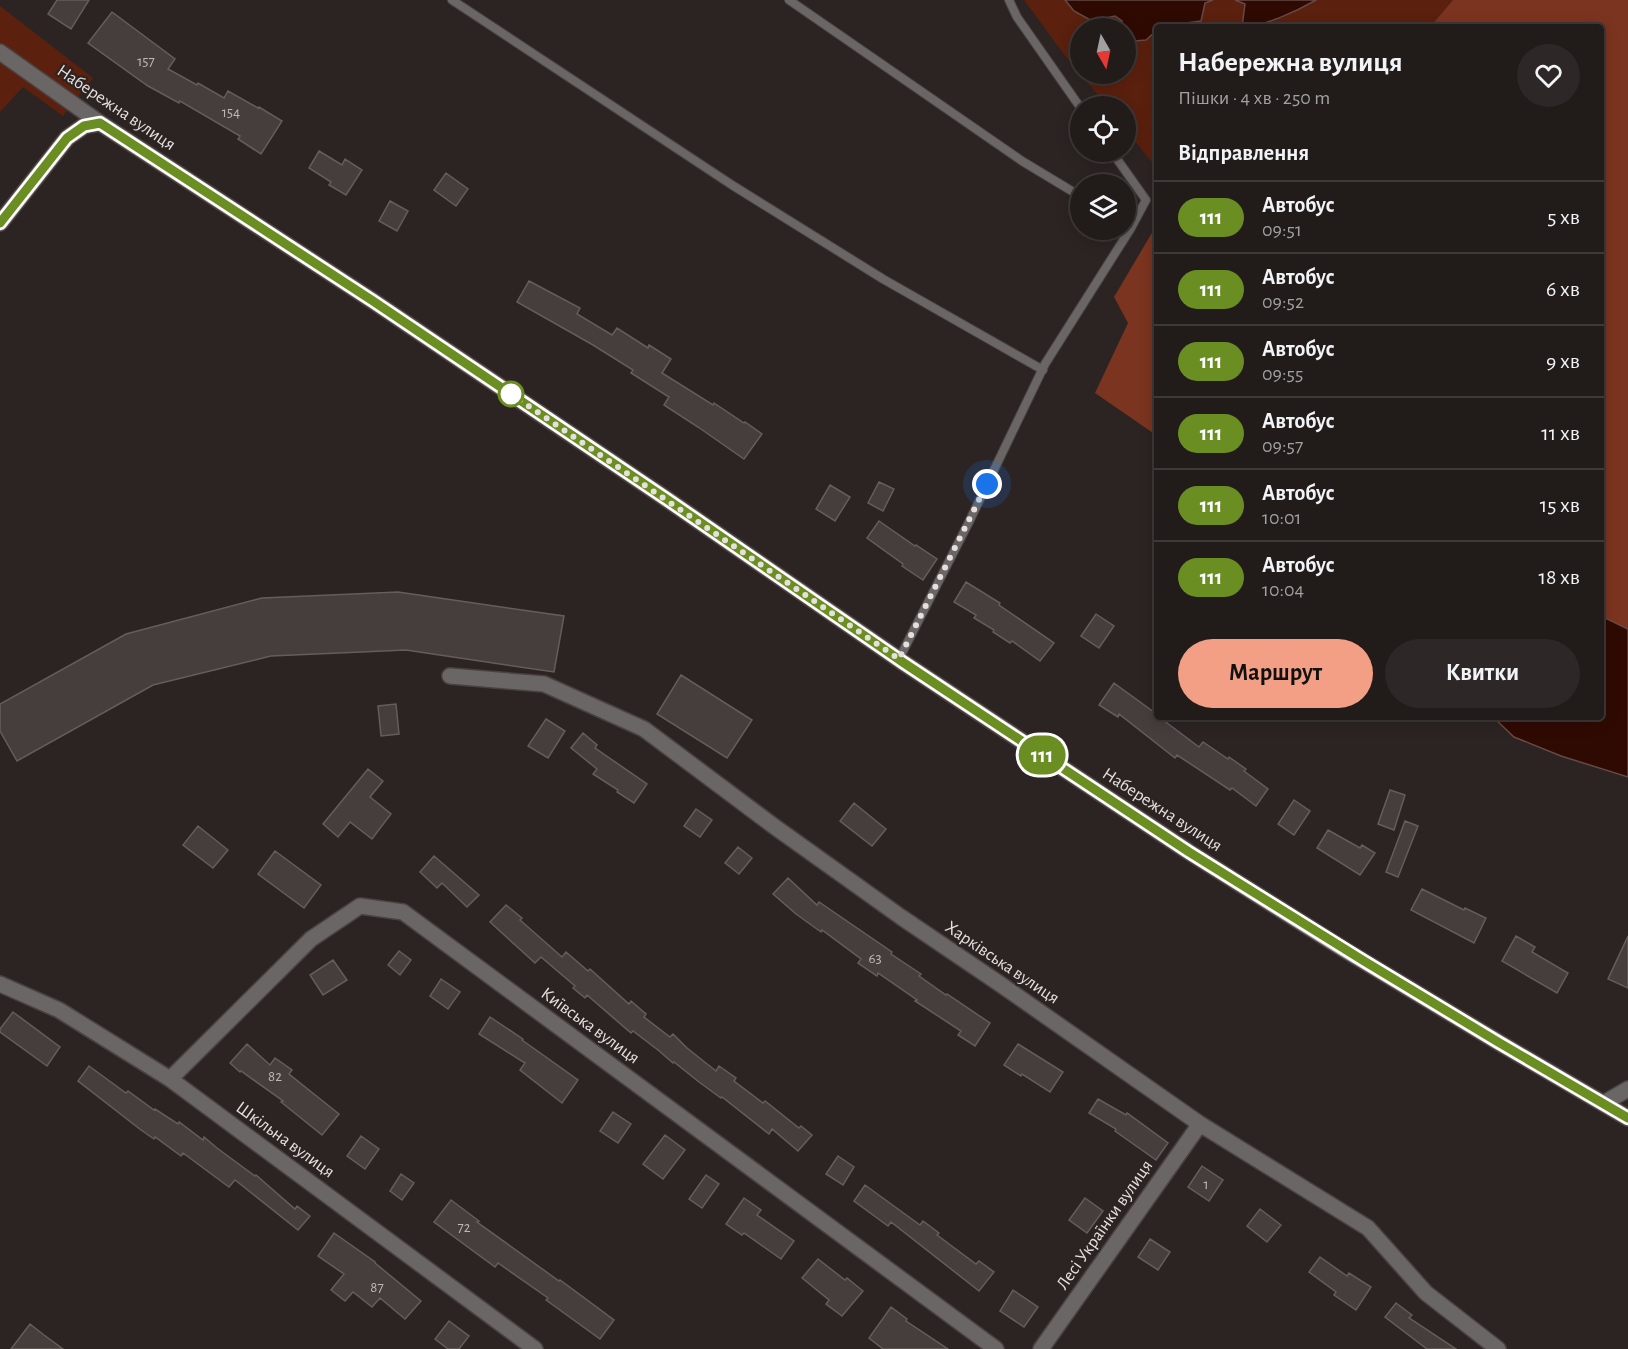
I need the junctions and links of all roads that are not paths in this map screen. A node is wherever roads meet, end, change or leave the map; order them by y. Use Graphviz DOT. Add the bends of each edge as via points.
graph roads {
  1 [pos="452,0"];
  2 [pos="789,0"];
  3 [pos="1009,0"];
  4 [pos="0,52"];
  5 [pos="1072,96"];
  6 [pos="100,123"];
  7 [pos="1136,186"];
  8 [pos="1070,190"];
  9 [pos="1136,214"];
  10 [pos="0,223"];
  11 [pos="1120,240"];
  12 [pos="1042,370"];
  13 [pos="899,659"];
  14 [pos="450,676"];
  15 [pos="0,984"];
  16 [pos="170,1079"];
  17 [pos="1628,1089"];
  18 [pos="1604,1103"];
  19 [pos="1628,1118"];
  20 [pos="1200,1124"];
  21 [pos="535,1349"];
  22 [pos="996,1349"];
  23 [pos="1041,1349"];
  24 [pos="1498,1349"];
  1 -- 12 [label="lane" via="742,191"];
  2 -- 8 [label="lane"];
  3 -- 5 [label="lane"];
  4 -- 6 [label="street, Набережна вулиця"];
  6 -- 10 [label="main road" via="84,126 67,138"];
  6 -- 13 [label="main road, Набережна вулиця" via="382,307"];
  7 -- 9 [label="lane" via="1146,200"];
  11 -- 12 [label="lane"];
  12 -- 13 [label="lane"];
  13 -- 18 [label="main road, Набережна вулиця" via="1345,950"];
  14 -- 20 [label="street, Харківська вулиця" via="544,684 644,729 775,828"];
  15 -- 16 [label="street, Шкільна вулиця" via="59,1010"];
  16 -- 21 [label="street, Шкільна вулиця"];
  16 -- 22 [label="street, Київська вулиця" via="311,939 360,906 403,912"];
  17 -- 18 [label="street"];
  18 -- 19 [label="main road, Набережна вулиця"];
  20 -- 23 [label="street, Лесі Українки вулиця"];
  20 -- 24 [label="street, Харківська вулиця" via="1368,1228 1426,1293"];
}
